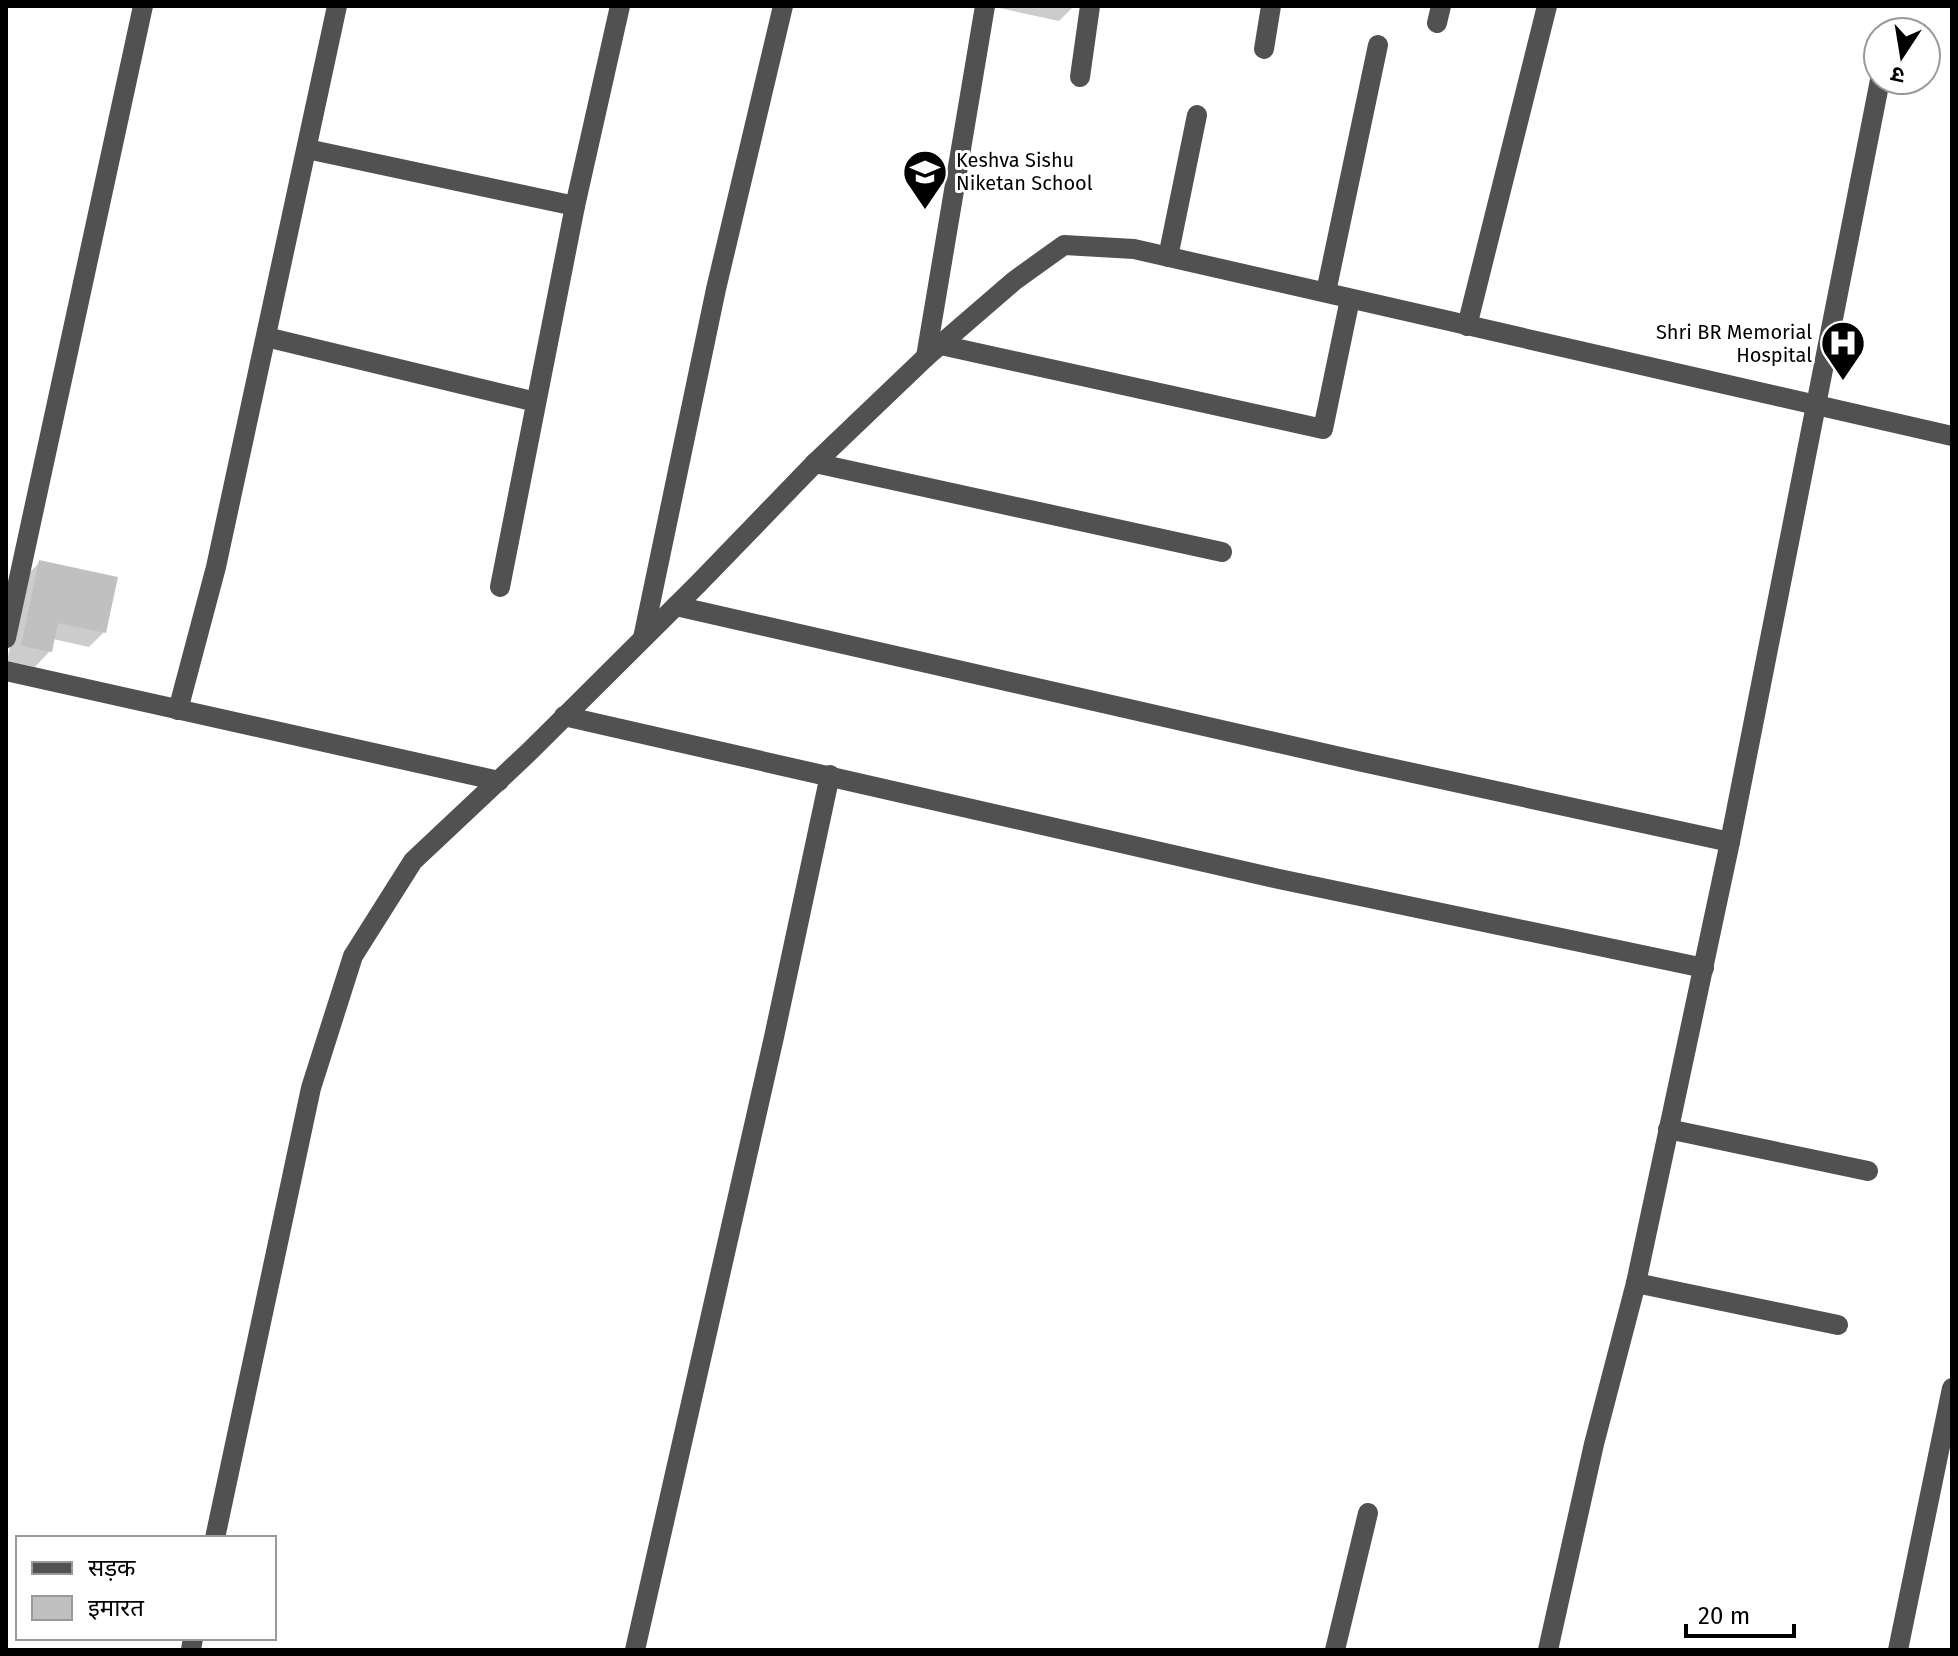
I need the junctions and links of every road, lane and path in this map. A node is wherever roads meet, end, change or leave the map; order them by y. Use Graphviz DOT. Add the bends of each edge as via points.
graph roads {
  1 [pos="143,6"];
  2 [pos="337,6"];
  3 [pos="620,6"];
  4 [pos="783,6"];
  5 [pos="985,6"];
  6 [pos="1090,6"];
  7 [pos="1271,6"];
  8 [pos="1547,6"];
  9 [pos="1378,45"];
  10 [pos="1264,49"];
  11 [pos="1080,77"];
  12 [pos="1877,96"];
  13 [pos="1197,115"];
  14 [pos="307,149"];
  15 [pos="575,206"];
  16 [pos="1168,257"];
  17 [pos="1326,292"];
  18 [pos="1350,299"];
  19 [pos="1467,326"];
  20 [pos="266,337"];
  21 [pos="933,351"];
  22 [pos="536,402"];
  23 [pos="1816,406"];
  24 [pos="1952,436"];
  25 [pos="815,463"];
  26 [pos="1222,552"];
  27 [pos="500,587"];
  28 [pos="676,606"];
  29 [pos="6,638"];
  30 [pos="643,638"];
  31 [pos="6,671"];
  32 [pos="178,710"];
  33 [pos="564,716"];
  34 [pos="830,775"];
  35 [pos="499,781"];
  36 [pos="1730,842"];
  37 [pos="1704,968"];
  38 [pos="1668,1129"];
  39 [pos="1868,1171"];
  40 [pos="1636,1283"];
  41 [pos="1838,1325"];
  42 [pos="1952,1388"];
  43 [pos="1368,1513"];
  44 [pos="215,1536"];
  45 [pos="635,1650"];
  46 [pos="1335,1650"];
  47 [pos="1548,1650"];
  48 [pos="1898,1650"];
  1 -- 29 [label="street"];
  2 -- 14 [label="street"];
  3 -- 15 [label="street"];
  4 -- 30 [label="street" via="716,289"];
  5 -- 21 [label="street"];
  6 -- 11 [label="street"];
  7 -- 10 [label="street"];
  8 -- 19 [label="street"];
  9 -- 17 [label="street"];
  12 -- 23 [label="street"];
  13 -- 16 [label="street"];
  14 -- 15 [label="street"];
  14 -- 20 [label="street"];
  15 -- 22 [label="street"];
  16 -- 17 [label="street"];
  16 -- 21 [label="street" via="1134,249 1064,245"];
  17 -- 18 [label="street"];
  18 -- 19 [label="street"];
  18 -- 21 [label="street" via="1323,429"];
  19 -- 23 [label="street"];
  20 -- 22 [label="street"];
  20 -- 32 [label="street" via="216,567"];
  21 -- 25 [label="street"];
  22 -- 27 [label="street"];
  23 -- 24 [label="street"];
  23 -- 36 [label="street"];
  25 -- 26 [label="street"];
  25 -- 28 [label="street"];
  28 -- 30 [label="street"];
  28 -- 36 [label="street"];
  30 -- 33 [label="street"];
  31 -- 32 [label="street"];
  32 -- 35 [label="street"];
  33 -- 34 [label="street"];
  33 -- 35 [label="street"];
  34 -- 37 [label="street" via="1279,879"];
  34 -- 45 [label="street"];
  35 -- 44 [label="street" via="413,861 353,956 311,1088"];
  36 -- 37 [label="street"];
  37 -- 38 [label="street"];
  38 -- 39 [label="street"];
  38 -- 40 [label="street"];
  40 -- 41 [label="street"];
  40 -- 47 [label="street"];
  42 -- 48 [label="street"];
  43 -- 46 [label="street"];
}
